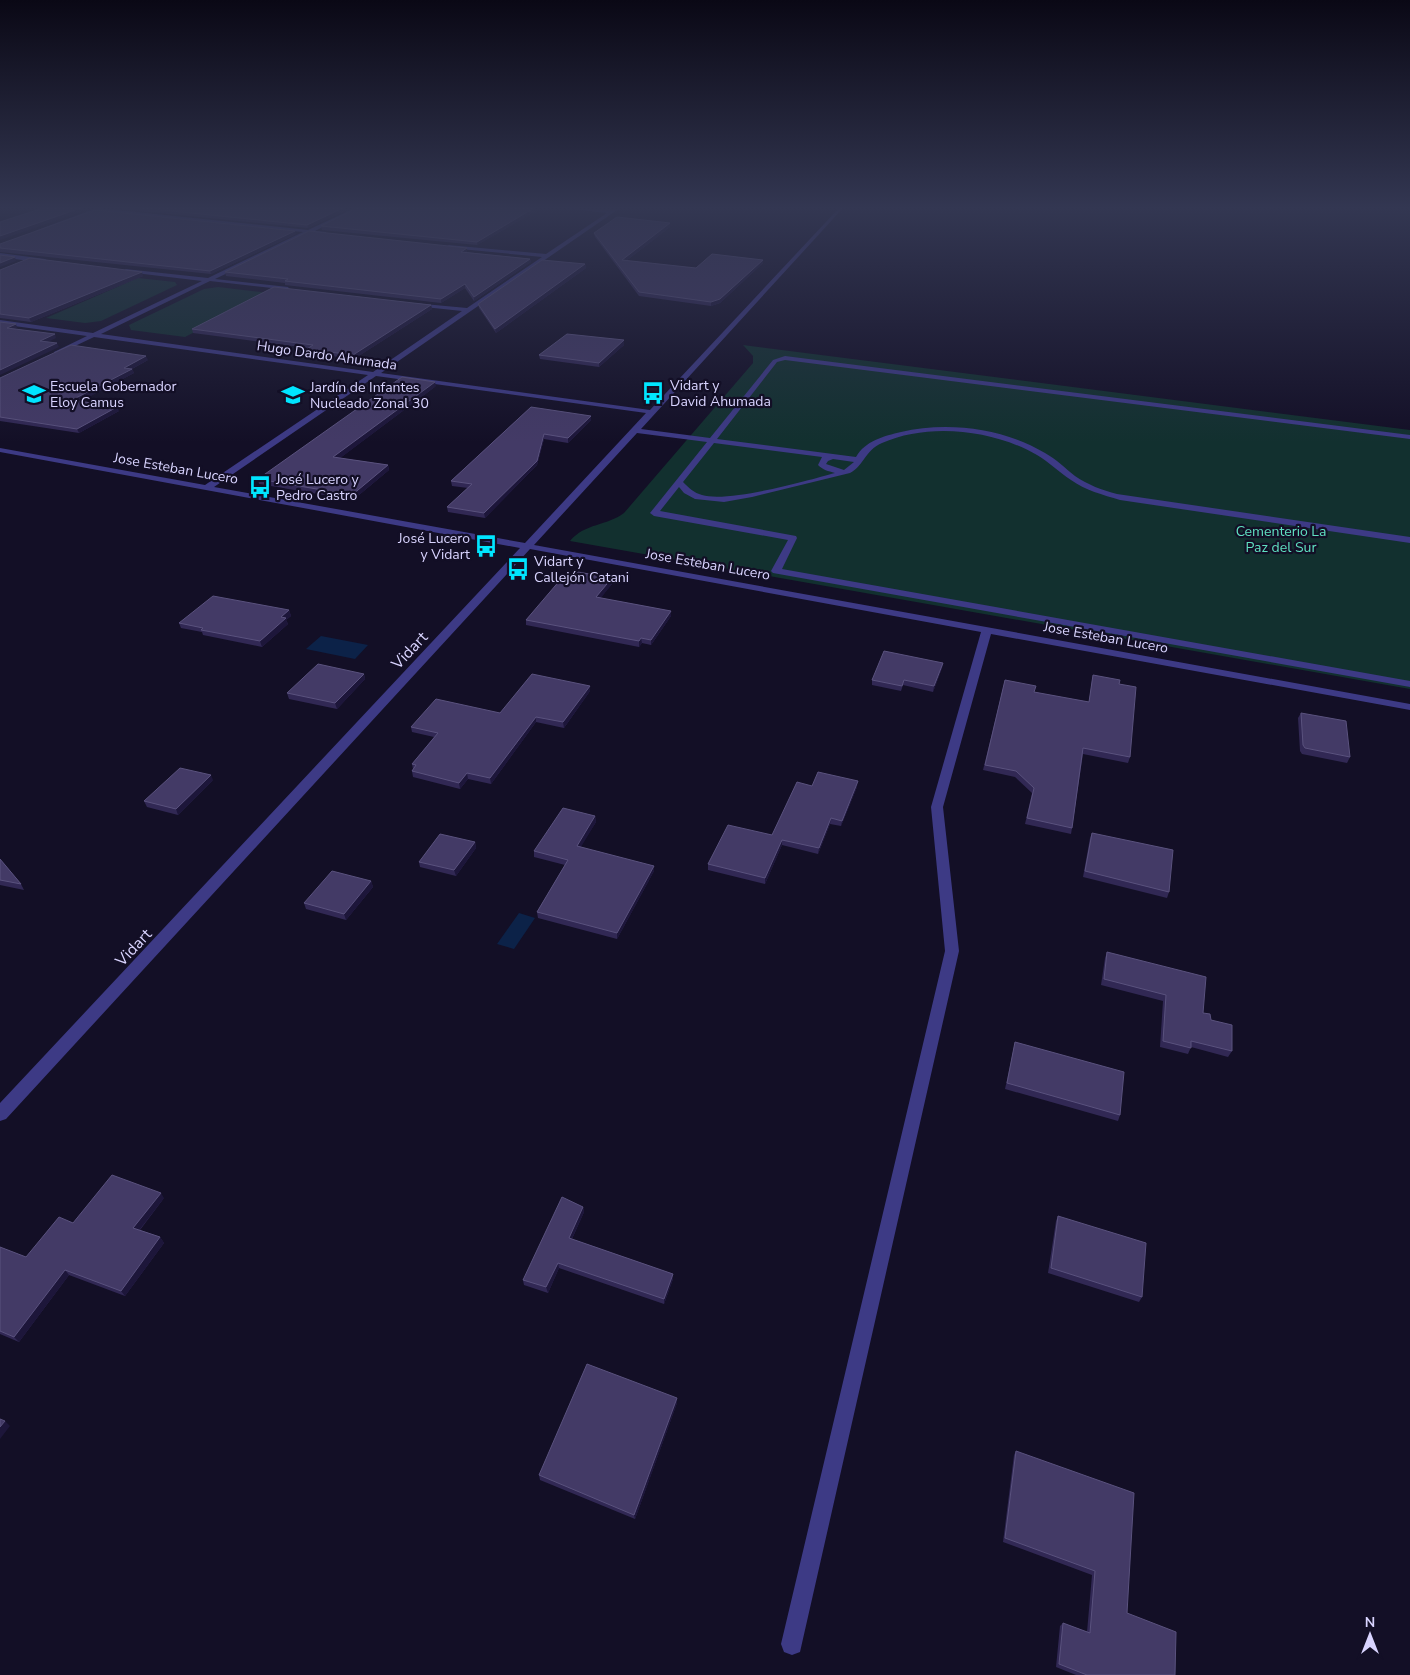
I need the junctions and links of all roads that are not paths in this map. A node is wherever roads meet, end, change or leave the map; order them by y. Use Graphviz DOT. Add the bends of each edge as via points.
graph roads {
  1 [pos="195,286"];
  2 [pos="262,286"];
  3 [pos="503,286"];
  4 [pos="768,286"];
  5 [pos="295,290"];
  6 [pos="410,303"];
  7 [pos="468,310"];
  8 [pos="0,322"];
  9 [pos="93,335"];
  10 [pos="51,355"];
  11 [pos="374,374"];
  12 [pos="651,412"];
  13 [pos="634,430"];
  14 [pos="1410,437"];
  15 [pos="711,440"];
  16 [pos="0,450"];
  17 [pos="834,456"];
  18 [pos="859,460"];
  19 [pos="846,472"];
  20 [pos="679,482"];
  21 [pos="208,487"];
  22 [pos="1410,540"];
  23 [pos="528,545"];
  24 [pos="987,630"];
  25 [pos="1410,684"];
  26 [pos="1410,707"];
  27 [pos="0,1114"];
  28 [pos="792,1644"];
  1 -- 9 [label="street"];
  2 -- 5 [label="street"];
  3 -- 7 [label="street"];
  4 -- 12 [label="street, Vidart"];
  6 -- 7 [label="street"];
  7 -- 11 [label="street"];
  8 -- 9 [label="street, Hugo Dardo Ahumada"];
  9 -- 10 [label="street"];
  9 -- 11 [label="street, Hugo Dardo Ahumada"];
  11 -- 12 [label="street, Hugo Dardo Ahumada"];
  11 -- 21 [label="street"];
  12 -- 13 [label="street, Vidart"];
  13 -- 15 [label="street"];
  13 -- 23 [label="street, Vidart"];
  14 -- 15 [label="street" via="785,358 775,361"];
  15 -- 17 [label="street"];
  15 -- 20 [label="street"];
  16 -- 21 [label="street, Jose Esteban Lucero"];
  17 -- 18 [label="street"];
  17 -- 19 [label="street" via="825,459 822,465 833,471"];
  18 -- 19 [label="street"];
  18 -- 22 [label="street" via="869,447 892,436 945,430 983,433 1025,445 1074,479 1120,497"];
  19 -- 20 [label="street" via="730,499 700,497 683,488"];
  20 -- 25 [label="street" via="654,514 793,538 776,571"];
  21 -- 23 [label="street, Jose Esteban Lucero"];
  23 -- 24 [label="street, Jose Esteban Lucero"];
  23 -- 27 [label="street, Vidart"];
  24 -- 26 [label="street, Jose Esteban Lucero"];
  24 -- 28 [label="street" via="937,808 952,951"];
}
